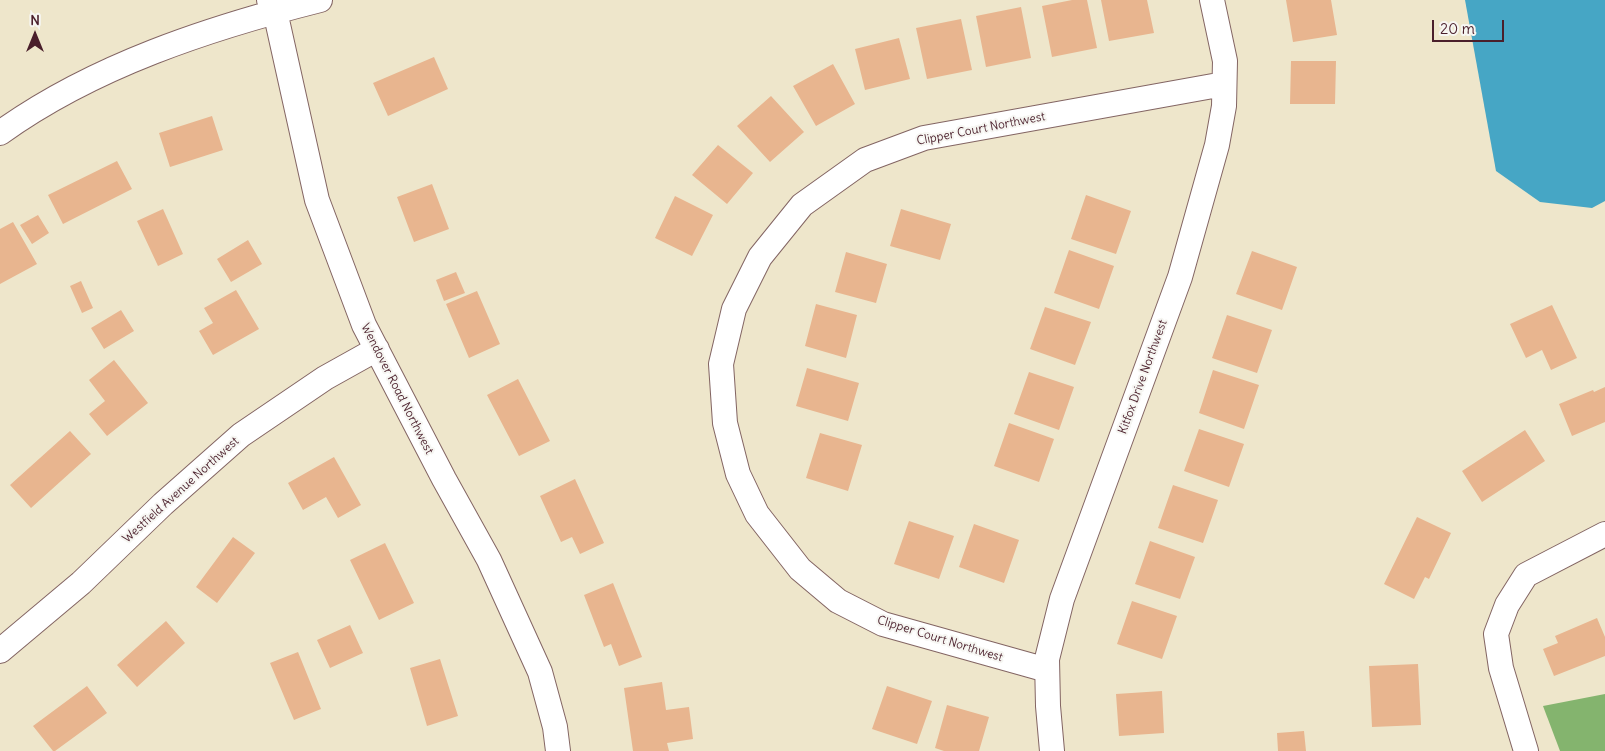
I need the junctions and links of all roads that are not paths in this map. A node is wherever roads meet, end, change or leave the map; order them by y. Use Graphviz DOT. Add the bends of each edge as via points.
graph roads {
  1 [pos="320,0"];
  2 [pos="1212,0"];
  3 [pos="272,6"];
  4 [pos="1224,84"];
  5 [pos="0,133"];
  6 [pos="377,349"];
  7 [pos="1605,534"];
  8 [pos="0,651"];
  9 [pos="1047,670"];
  10 [pos="558,751"];
  11 [pos="1052,751"];
  12 [pos="1526,751"];
  1 -- 3 [label="street"];
  2 -- 4 [label="street, Kitfox Drive Northwest" via="1225,61"];
  3 -- 5 [label="street" via="178,41 71,89"];
  3 -- 6 [label="street, Wendover Road Northwest" via="317,200 364,325"];
  4 -- 9 [label="street, Kitfox Drive Northwest" via="1224,106 1217,145 1180,277 1062,599"];
  4 -- 9 [label="street, Clipper Court Northwest" via="924,138 865,160 802,205 760,257 734,309 721,364 725,423 738,474 756,514 800,569 838,601 883,624"];
  6 -- 8 [label="street, Westfield Avenue Northwest" via="325,378 241,435 81,583"];
  6 -- 10 [label="street, Wendover Road Northwest" via="489,560 540,672 556,727"];
  7 -- 12 [label="street" via="1526,575 1507,605 1496,634 1500,668"];
  9 -- 11 [label="street, Kitfox Drive Northwest"];
}
